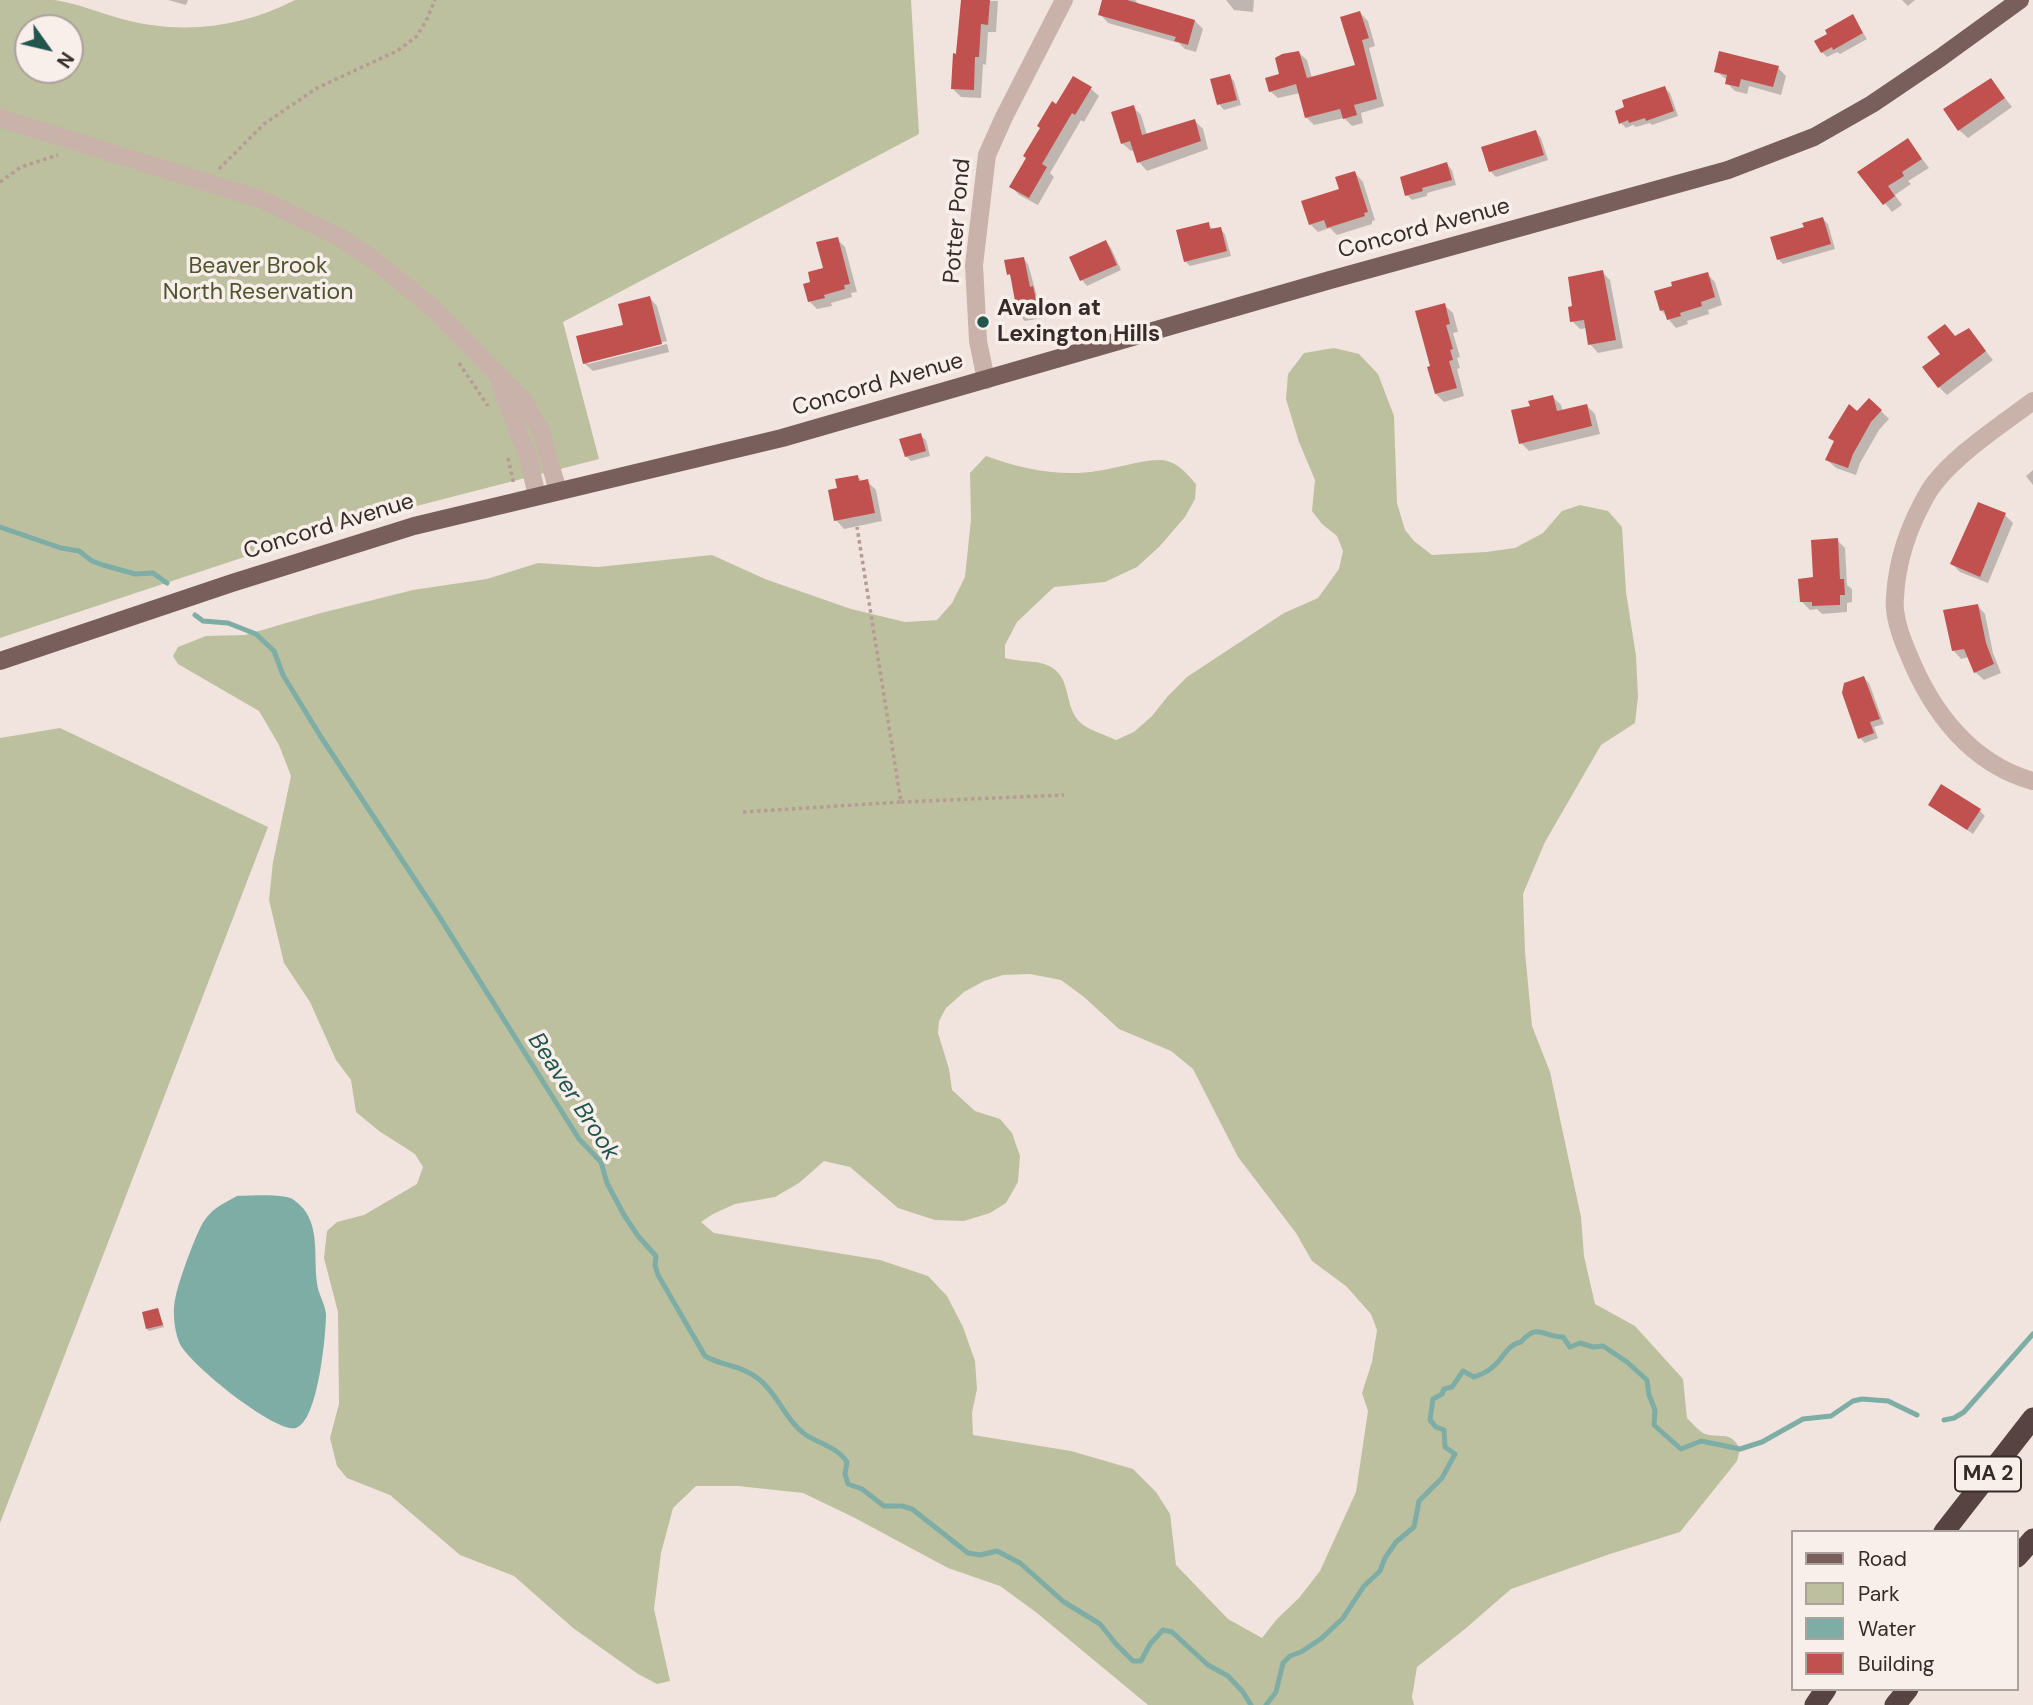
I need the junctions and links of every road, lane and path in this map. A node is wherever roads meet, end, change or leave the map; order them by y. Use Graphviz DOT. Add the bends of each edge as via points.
graph roads {
  1 [pos="435,0"];
  2 [pos="1064,0"];
  3 [pos="2020,0"];
  4 [pos="0,118"];
  5 [pos="58,155"];
  6 [pos="212,171"];
  7 [pos="0,181"];
  8 [pos="453,356"];
  9 [pos="497,376"];
  10 [pos="986,380"];
  11 [pos="2033,401"];
  12 [pos="494,417"];
  13 [pos="506,453"];
  14 [pos="558,491"];
  15 [pos="537,496"];
  16 [pos="517,501"];
  17 [pos="857,527"];
  18 [pos="0,661"];
  19 [pos="2033,781"];
  20 [pos="1064,795"];
  21 [pos="901,802"];
  22 [pos="743,812"];
  23 [pos="2033,1418"];
  24 [pos="1946,1530"];
  25 [pos="2033,1539"];
  26 [pos="2019,1555"];
  27 [pos="1906,1691"];
  28 [pos="1895,1705"];
  1 -- 6 [label="path" via="416,37 397,51 317,88 264,124 220,169"];
  2 -- 10 [label="street, Potter Pond" via="987,155 974,265 978,341"];
  3 -- 10 [label="main road, Concord Avenue" via="1872,104 1814,137 1727,170"];
  4 -- 9 [label="street" via="263,201 341,237 407,285"];
  5 -- 7 [label="path" via="21,167"];
  8 -- 12 [label="path"];
  9 -- 14 [label="street" via="534,417"];
  9 -- 15 [label="street" via="528,457"];
  10 -- 14 [label="main road, Concord Avenue" via="782,438"];
  11 -- 19 [label="street" via="1947,468 1931,489 1911,525 1894,599 1901,637 1938,712 1971,748 2010,775"];
  13 -- 16 [label="path"];
  14 -- 15 [label="main road, Concord Avenue"];
  15 -- 16 [label="main road, Concord Avenue"];
  16 -- 18 [label="main road, Concord Avenue" via="293,563"];
  17 -- 21 [label="path"];
  20 -- 21 [label="path"];
  21 -- 22 [label="path"];
  23 -- 24 [label="highway, MA 2"];
  25 -- 26 [label="highway"];
  27 -- 28 [label="highway"];
}
